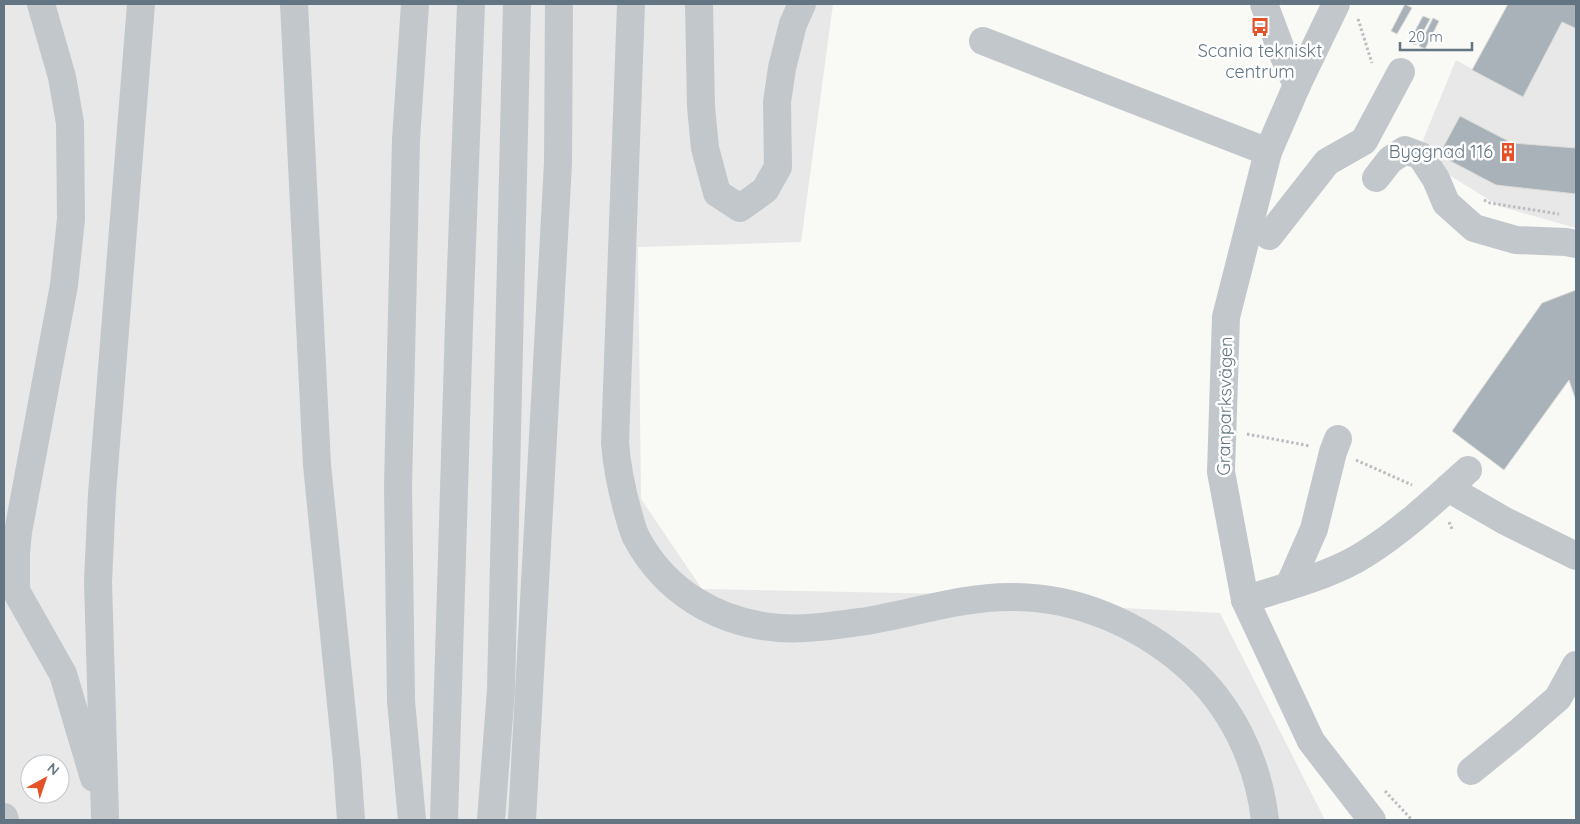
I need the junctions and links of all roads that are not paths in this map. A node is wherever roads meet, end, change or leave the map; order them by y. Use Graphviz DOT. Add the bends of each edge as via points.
graph roads {
  1 [pos="41,4"];
  2 [pos="141,4"];
  3 [pos="294,4"];
  4 [pos="415,4"];
  5 [pos="471,4"];
  6 [pos="517,4"];
  7 [pos="559,4"];
  8 [pos="631,4"];
  9 [pos="699,4"];
  10 [pos="802,4"];
  11 [pos="1264,4"];
  12 [pos="1336,4"];
  13 [pos="983,41"];
  14 [pos="1401,72"];
  15 [pos="1297,85"];
  16 [pos="1268,152"];
  17 [pos="1376,178"];
  18 [pos="1269,236"];
  19 [pos="1576,244"];
  20 [pos="1338,439"];
  21 [pos="1468,470"];
  22 [pos="1448,488"];
  23 [pos="1576,556"];
  24 [pos="10,580"];
  25 [pos="1289,586"];
  26 [pos="1245,600"];
  27 [pos="1576,665"];
  28 [pos="1471,770"];
  29 [pos="4,816"];
  30 [pos="105,819"];
  31 [pos="5,820"];
  32 [pos="351,820"];
  33 [pos="412,820"];
  34 [pos="444,820"];
  35 [pos="491,820"];
  36 [pos="522,820"];
  37 [pos="1265,820"];
  38 [pos="1372,820"];
  1 -- 24 [label="street" via="62,77 70,123 71,219 64,285"];
  2 -- 30 [label="street" via="102,494 98,582"];
  3 -- 32 [label="street" via="317,465"];
  4 -- 33 [label="street" via="406,140 398,487 401,701"];
  5 -- 34 [label="street"];
  6 -- 35 [label="street" via="501,690"];
  7 -- 36 [label="street" via="558,163"];
  8 -- 37 [label="street" via="615,443 618,472 635,536 655,566 676,588 700,604 724,617 752,625 780,628 825,626 1010,596 1042,598 1109,616 1174,654 1214,695 1231,718 1246,748 1258,780"];
  9 -- 10 [label="street" via="705,148 716,193 740,208 765,190 778,167 776,102 782,68"];
  11 -- 15 [label="street"];
  12 -- 15 [label="street, Granparksvägen"];
  13 -- 16 [label="street"];
  14 -- 18 [label="street" via="1364,142 1327,162"];
  15 -- 16 [label="street, Granparksvägen"];
  16 -- 26 [label="street, Granparksvägen" via="1226,318 1221,472"];
  17 -- 19 [label="street" via="1390,160 1405,150 1421,156 1436,178 1446,203 1474,228 1516,240"];
  20 -- 25 [label="street" via="1314,529"];
  21 -- 22 [label="street"];
  22 -- 23 [label="street"];
  22 -- 25 [label="street" via="1410,522 1364,555"];
  24 -- 30 [label="street" via="63,674"];
  25 -- 26 [label="street"];
  26 -- 38 [label="street, Granparksvägen" via="1311,741"];
  27 -- 28 [label="street" via="1558,698"];
  29 -- 31 [label="street"];
}
